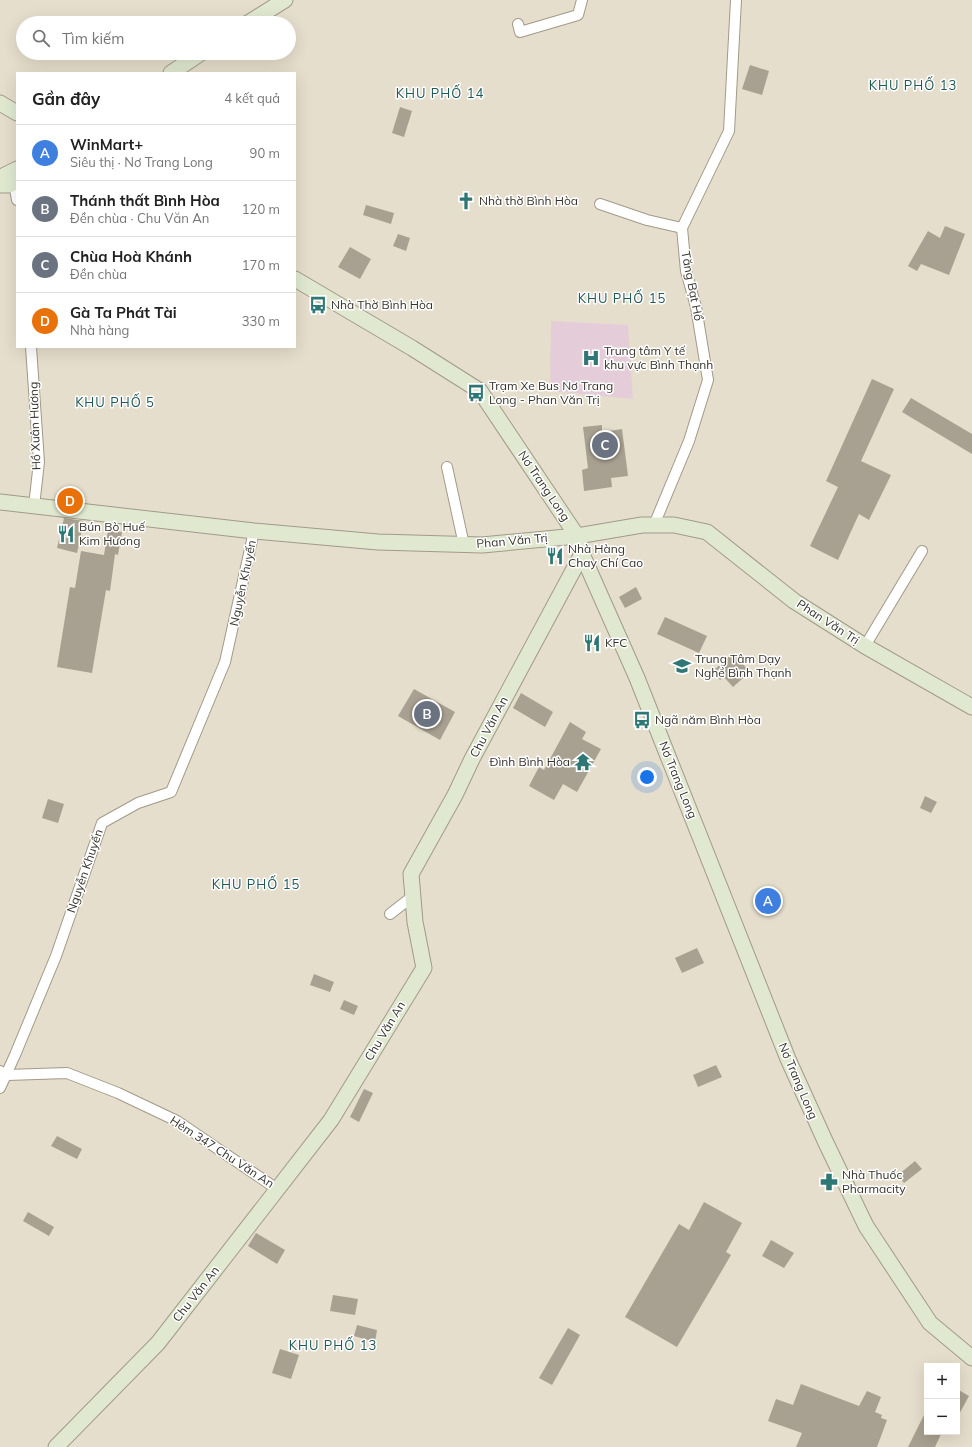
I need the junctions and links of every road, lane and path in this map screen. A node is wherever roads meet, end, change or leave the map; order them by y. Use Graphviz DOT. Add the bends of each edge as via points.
graph roads {
  1 [pos="285,0"];
  2 [pos="582,0"];
  3 [pos="736,0"];
  4 [pos="259,16"];
  5 [pos="518,24"];
  6 [pos="191,60"];
  7 [pos="173,72"];
  8 [pos="0,103"];
  9 [pos="16,112"];
  10 [pos="10,180"];
  11 [pos="16,197"];
  12 [pos="600,204"];
  13 [pos="682,228"];
  14 [pos="296,280"];
  15 [pos="31,348"];
  16 [pos="447,468"];
  17 [pos="0,502"];
  18 [pos="34,506"];
  19 [pos="654,525"];
  20 [pos="254,531"];
  21 [pos="577,536"];
  22 [pos="464,544"];
  23 [pos="922,551"];
  24 [pos="582,554"];
  25 [pos="865,646"];
  26 [pos="972,707"];
  27 [pos="413,896"];
  28 [pos="390,914"];
  29 [pos="3,1073"];
  30 [pos="0,1088"];
  31 [pos="277,1189"];
  32 [pos="972,1358"];
  33 [pos="56,1447"];
  1 -- 4 [label="main road"];
  2 -- 5 [label="street" via="578,15 520,32"];
  3 -- 13 [label="street" via="729,130"];
  6 -- 7 [label="main road"];
  8 -- 9 [label="main road"];
  10 -- 11 [label="street"];
  12 -- 13 [label="street" via="647,220"];
  13 -- 19 [label="street, Tăng Bạt Hổ" via="686,271 696,307 708,380 690,440"];
  14 -- 21 [label="main road, Nơ Trang Long" via="480,391"];
  15 -- 18 [label="street, Hồ Xuân Hương" via="39,462"];
  16 -- 22 [label="street"];
  17 -- 18 [label="main road, Phan Văn Trị"];
  18 -- 20 [label="main road, Phan Văn Trị"];
  19 -- 21 [label="main road, Phan Văn Trị" via="632,526"];
  19 -- 25 [label="main road, Phan Văn Trị" via="674,525 707,532 775,588"];
  20 -- 22 [label="main road, Phan Văn Trị" via="378,542"];
  20 -- 29 [label="street, Nguyễn Khuyến" via="225,662 171,792 138,803 102,823 56,956"];
  21 -- 22 [label="main road, Phan Văn Trị" via="482,545"];
  21 -- 24 [label="main road, Nơ Trang Long"];
  23 -- 25 [label="street"];
  24 -- 27 [label="main road, Chu Văn An" via="411,874"];
  24 -- 32 [label="main road, Nơ Trang Long" via="637,678 788,1059 866,1226 930,1323"];
  25 -- 26 [label="main road, Phan Văn Trị"];
  27 -- 28 [label="street"];
  27 -- 31 [label="main road, Chu Văn An" via="424,968 331,1120"];
  29 -- 30 [label="street, Nguyễn Khuyến"];
  29 -- 31 [label="street, Hẻm 347 Chu Văn An" via="67,1073 118,1093 177,1122"];
  31 -- 33 [label="main road, Chu Văn An" via="158,1343"];
}
